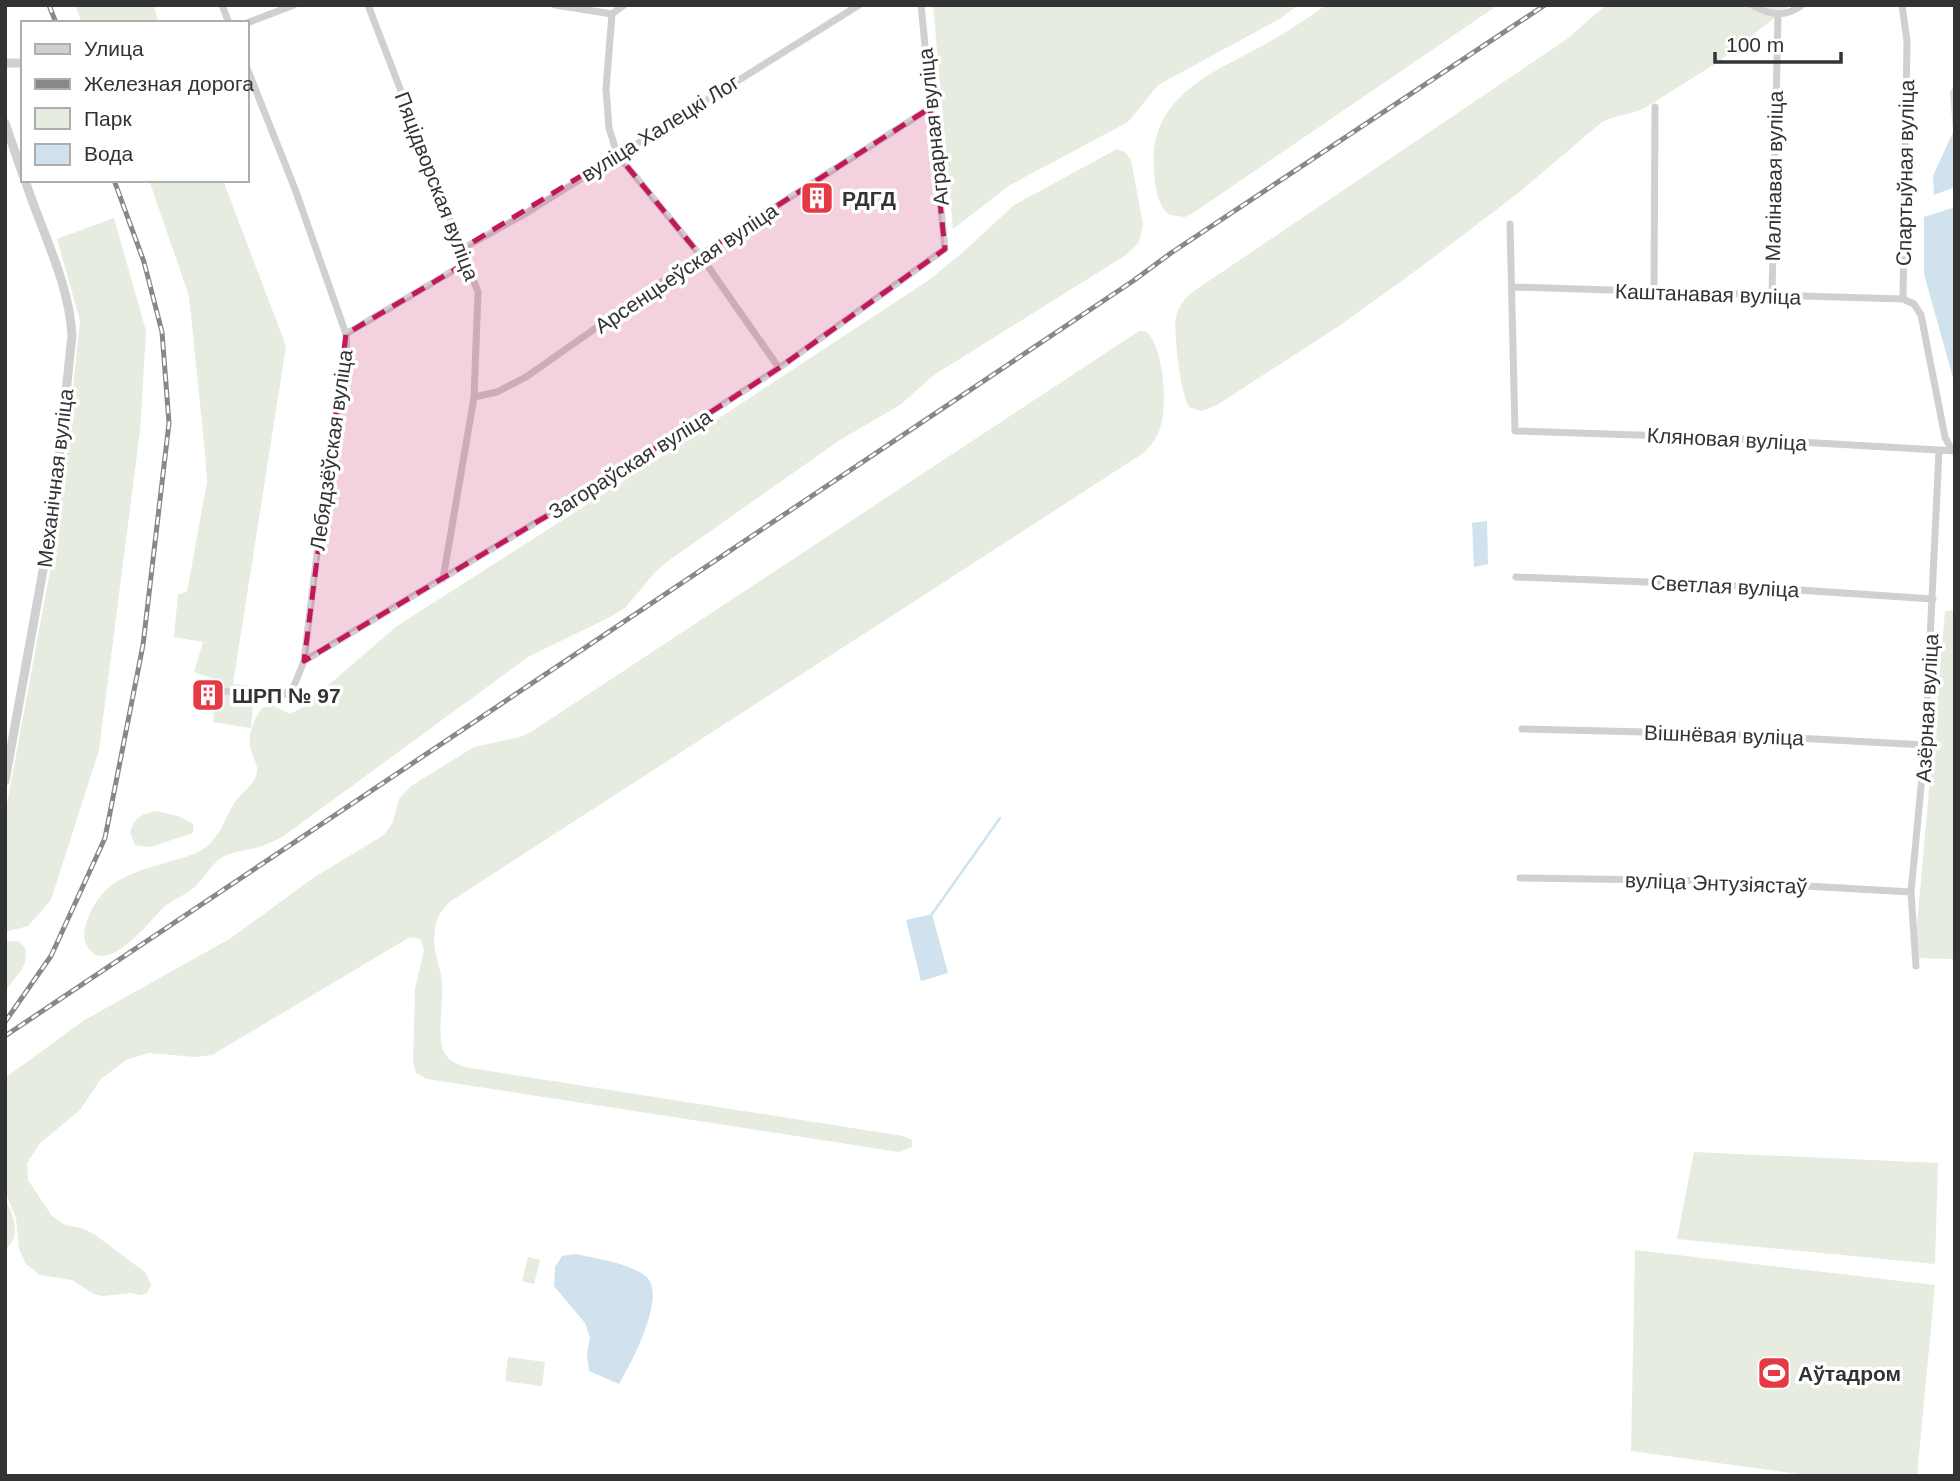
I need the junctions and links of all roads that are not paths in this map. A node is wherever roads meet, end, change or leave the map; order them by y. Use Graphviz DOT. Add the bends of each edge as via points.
graph roads {
  1 [pos="294,5"];
  2 [pos="368,5"];
  3 [pos="555,5"];
  4 [pos="624,5"];
  5 [pos="859,5"];
  6 [pos="921,5"];
  7 [pos="1752,5"];
  8 [pos="1802,5"];
  9 [pos="1902,5"];
  10 [pos="612,14"];
  11 [pos="1778,15"];
  12 [pos="248,23"];
  13 [pos="248,71"];
  14 [pos="1656,107"];
  15 [pos="930,108"];
  16 [pos="5,122"];
  17 [pos="617,155"];
  18 [pos="21,169"];
  19 [pos="25,182"];
  20 [pos="1510,224"];
  21 [pos="945,249"];
  22 [pos="460,250"];
  23 [pos="700,256"];
  24 [pos="466,263"];
  25 [pos="1513,287"];
  26 [pos="1654,293"];
  27 [pos="1772,295"];
  28 [pos="1903,299"];
  29 [pos="346,334"];
  30 [pos="779,368"];
  31 [pos="474,397"];
  32 [pos="1939,450"];
  33 [pos="1953,451"];
  34 [pos="1516,577"];
  35 [pos="443,579"];
  36 [pos="1933,599"];
  37 [pos="304,661"];
  38 [pos="219,691"];
  39 [pos="1522,729"];
  40 [pos="1925,745"];
  41 [pos="5,781"];
  42 [pos="1520,878"];
  43 [pos="1911,892"];
  44 [pos="1916,966"];
  1 -- 12 [label="street"];
  2 -- 22 [label="street, Пяцідворская вуліца"];
  3 -- 10 [label="street"];
  4 -- 10 [label="street"];
  5 -- 17 [label="street, вуліца Халецкі Лог"];
  6 -- 15 [label="street, Аграрная вуліца"];
  7 -- 11 [label="street"];
  8 -- 11 [label="street"];
  9 -- 28 [label="street, Спартыўная вуліца" via="1907,41"];
  10 -- 17 [label="street" via="606,89"];
  11 -- 27 [label="street, Малінавая вуліца"];
  13 -- 29 [label="street, Лебядзёўская вуліца"];
  14 -- 26 [label="street"];
  15 -- 21 [label="street, Аграрная вуліца"];
  15 -- 23 [label="street, Арсенцьеўская вуліца"];
  16 -- 18 [label="street"];
  17 -- 22 [label="street, вуліца Халецкі Лог"];
  17 -- 23 [label="street"];
  19 -- 41 [label="street, Механічная вуліца" via="64,290 72,335 53,515"];
  20 -- 25 [label="street"];
  21 -- 30 [label="street, Загораўская вуліца"];
  22 -- 24 [label="street, Пяцідворская вуліца"];
  23 -- 30 [label="street"];
  23 -- 31 [label="street, Арсенцьеўская вуліца" via="526,377 497,392"];
  24 -- 29 [label="street"];
  24 -- 31 [label="street, Пяцідворская вуліца" via="478,292"];
  25 -- 26 [label="street, Каштанавая вуліца"];
  25 -- 32 [label="street, Кляновая вуліца" via="1515,431"];
  26 -- 27 [label="street, Каштанавая вуліца"];
  27 -- 28 [label="street, Каштанавая вуліца"];
  28 -- 33 [label="street" via="1914,304 1921,315 1945,437"];
  29 -- 37 [label="street, Лебядзёўская вуліца"];
  30 -- 35 [label="street, Загораўская вуліца"];
  31 -- 35 [label="street, Пяцідворская вуліца"];
  32 -- 33 [label="street, Кляновая вуліца"];
  32 -- 36 [label="street, Азёрная вуліца"];
  34 -- 36 [label="street, Светлая вуліца"];
  35 -- 37 [label="street, Загораўская вуліца"];
  36 -- 40 [label="street, Азёрная вуліца"];
  37 -- 38 [label="street, Лебядзёўская вуліца" via="294,686 283,695"];
  39 -- 40 [label="street, Вішнёвая вуліца"];
  40 -- 43 [label="street, Азёрная вуліца"];
  42 -- 43 [label="street, вуліца Энтузіястаў" via="1719,881"];
  43 -- 44 [label="street, Азёрная вуліца"];
}
